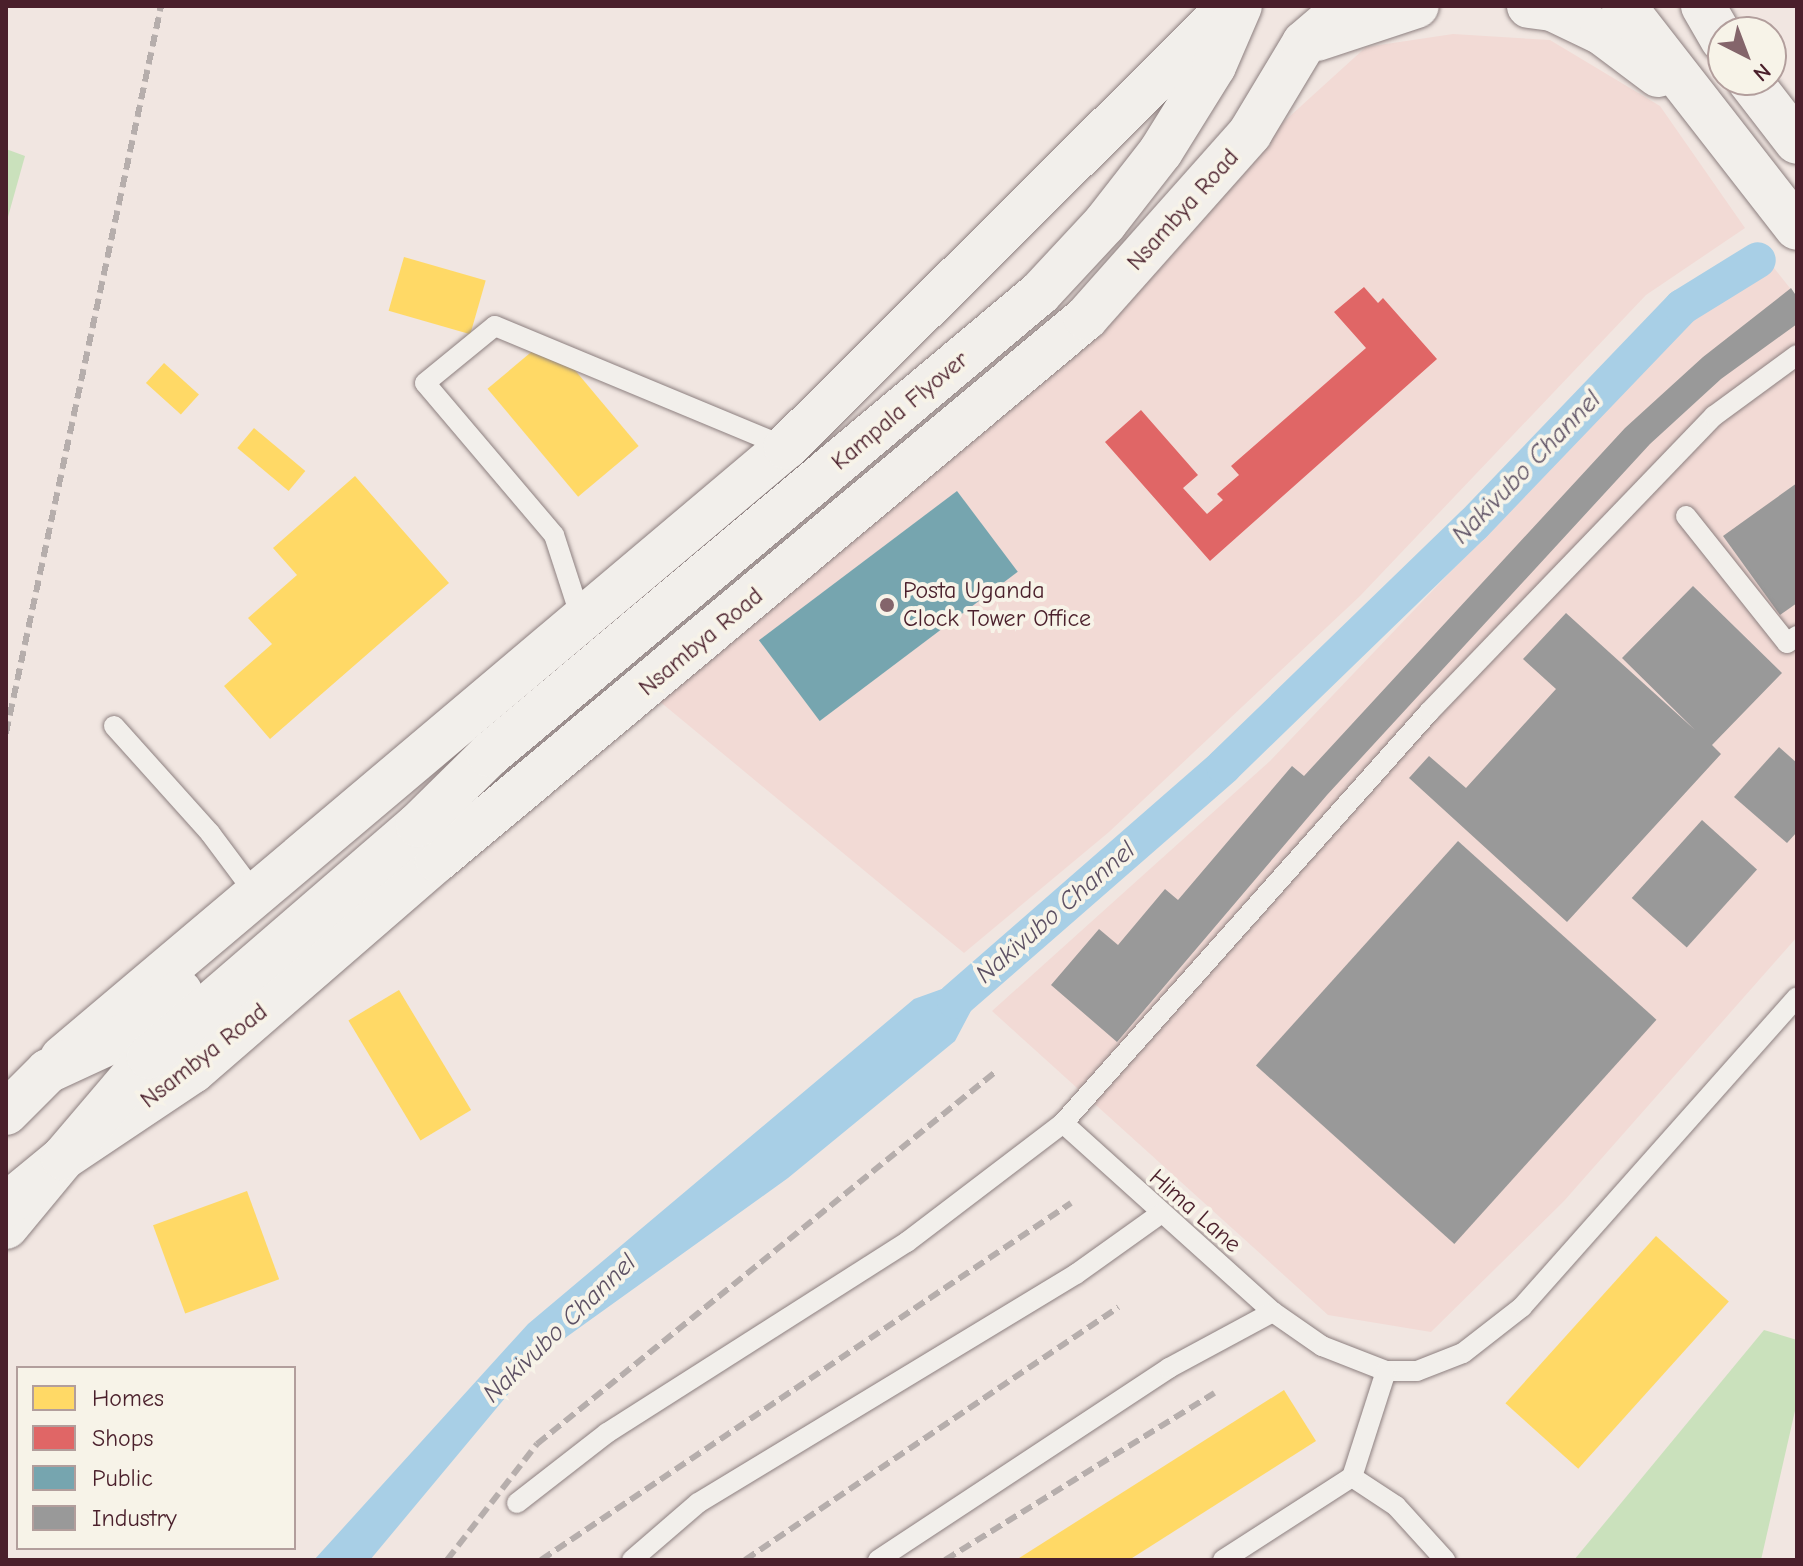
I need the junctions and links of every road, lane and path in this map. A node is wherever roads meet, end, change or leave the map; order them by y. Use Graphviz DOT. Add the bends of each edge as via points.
graph roads {
  1 [pos="1230,6"];
  2 [pos="1240,6"];
  3 [pos="1347,6"];
  4 [pos="1417,6"];
  5 [pos="1529,6"];
  6 [pos="1624,6"];
  7 [pos="1304,43"];
  8 [pos="1761,96"];
  9 [pos="1713,120"];
  10 [pos="1797,142"];
  11 [pos="1797,228"];
  12 [pos="1797,355"];
  13 [pos="786,447"];
  14 [pos="1686,516"];
  15 [pos="582,622"];
  16 [pos="1797,636"];
  17 [pos="114,726"];
  18 [pos="489,755"];
  19 [pos="254,892"];
  20 [pos="1797,997"];
  21 [pos="48,1071"];
  22 [pos="6,1103"];
  23 [pos="6,1113"];
  24 [pos="1063,1123"];
  25 [pos="63,1158"];
  26 [pos="6,1205"];
  27 [pos="1160,1214"];
  28 [pos="6,1227"];
  29 [pos="1273,1312"];
  30 [pos="1386,1371"];
  31 [pos="1352,1477"];
  32 [pos="517,1503"];
  33 [pos="632,1560"];
  34 [pos="878,1560"];
  35 [pos="1223,1560"];
  36 [pos="1445,1560"];
  1 -- 13 [label="main road"];
  2 -- 18 [label="main road, Kampala Flyover" via="1214,66 1161,151 1105,223 1040,293"];
  3 -- 7 [label="main road, Nsambya Road"];
  4 -- 7 [label="main road"];
  5 -- 9 [label="main road" via="1552,9 1602,33"];
  6 -- 9 [label="main road"];
  7 -- 25 [label="main road, Nsambya Road" via="1250,133 1086,318 437,860 193,1071"];
  8 -- 10 [label="main road"];
  9 -- 11 [label="main road"];
  12 -- 24 [label="lane" via="1714,416 1440,700"];
  13 -- 15 [label="main road"];
  13 -- 15 [label="lane" via="495,326 425,383 554,535"];
  14 -- 16 [label="lane" via="1787,643"];
  15 -- 19 [label="main road"];
  17 -- 19 [label="lane" via="210,833"];
  18 -- 21 [label="main road" via="404,814 128,1034"];
  18 -- 25 [label="main road" via="418,825 149,1057"];
  19 -- 21 [label="main road"];
  20 -- 30 [label="lane, Hima Lane" via="1522,1307 1463,1353 1417,1371"];
  21 -- 22 [label="main road"];
  21 -- 23 [label="main road"];
  24 -- 27 [label="lane, Hima Lane"];
  24 -- 32 [label="lane" via="907,1242 607,1433"];
  25 -- 26 [label="main road"];
  25 -- 28 [label="main road, Nsambya Road"];
  27 -- 29 [label="lane, Hima Lane"];
  27 -- 33 [label="lane" via="1076,1274 698,1503"];
  29 -- 30 [label="lane, Hima Lane" via="1322,1346"];
  29 -- 34 [label="lane" via="1169,1368"];
  30 -- 31 [label="lane"];
  31 -- 35 [label="lane"];
  31 -- 36 [label="lane" via="1396,1506"];
}
